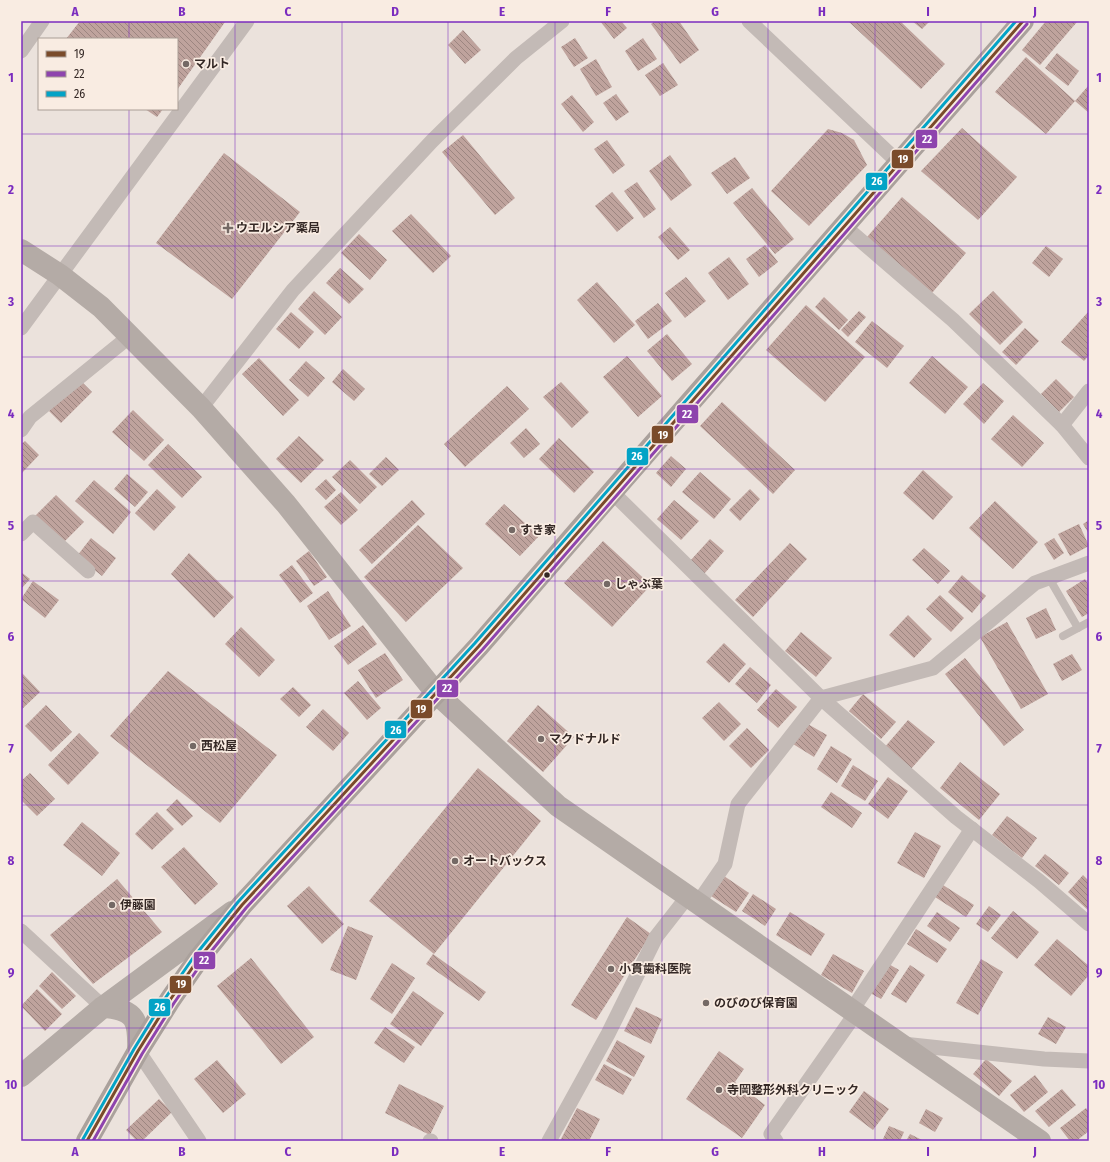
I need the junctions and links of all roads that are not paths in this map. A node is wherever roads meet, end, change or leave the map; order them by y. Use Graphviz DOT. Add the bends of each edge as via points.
graph roads {
  1 [pos="42,21"];
  2 [pos="247,21"];
  3 [pos="562,21"];
  4 [pos="749,21"];
  5 [pos="1024,21"];
  6 [pos="21,51"];
  7 [pos="899,163"];
  8 [pos="845,227"];
  9 [pos="21,250"];
  10 [pos="60,275"];
  11 [pos="21,328"];
  12 [pos="130,336"];
  13 [pos="1089,391"];
  14 [pos="202,408"];
  15 [pos="1062,425"];
  16 [pos="21,430"];
  17 [pos="1089,458"];
  18 [pos="612,492"];
  19 [pos="24,526"];
  20 [pos="1089,563"];
  21 [pos="88,571"];
  22 [pos="1049,578"];
  23 [pos="1089,622"];
  24 [pos="1078,628"];
  25 [pos="1064,636"];
  26 [pos="436,694"];
  27 [pos="821,698"];
  28 [pos="972,829"];
  29 [pos="693,900"];
  30 [pos="242,905"];
  31 [pos="1089,924"];
  32 [pos="21,931"];
  33 [pos="103,1008"];
  34 [pos="854,1012"];
  35 [pos="900,1044"];
  36 [pos="138,1052"];
  37 [pos="1089,1061"];
  38 [pos="21,1076"];
  39 [pos="87,1141"];
  40 [pos="199,1141"];
  41 [pos="549,1141"];
  42 [pos="776,1141"];
  43 [pos="1040,1141"];
  1 -- 6 [label="street"];
  2 -- 10 [label="street"];
  3 -- 14 [label="street" via="516,58 432,141 293,290"];
  4 -- 7 [label="street"];
  5 -- 7 [label="highway"];
  7 -- 8 [label="highway"];
  8 -- 15 [label="street" via="952,320"];
  8 -- 18 [label="highway"];
  9 -- 10 [label="street"];
  10 -- 11 [label="street"];
  10 -- 12 [label="street" via="101,307"];
  12 -- 14 [label="street"];
  12 -- 16 [label="street" via="30,417"];
  13 -- 15 [label="street"];
  14 -- 26 [label="street" via="286,504"];
  15 -- 17 [label="street"];
  18 -- 26 [label="highway"];
  18 -- 27 [label="street"];
  19 -- 21 [label="street" via="33,522"];
  20 -- 22 [label="street"];
  22 -- 24 [label="lane"];
  22 -- 27 [label="street" via="1035,583 933,668"];
  23 -- 24 [label="lane"];
  24 -- 25 [label="lane"];
  26 -- 29 [label="street" via="558,806"];
  26 -- 30 [label="highway"];
  27 -- 28 [label="street"];
  27 -- 29 [label="street" via="738,804 725,864"];
  28 -- 31 [label="street" via="1040,881"];
  28 -- 34 [label="street"];
  29 -- 34 [label="street"];
  29 -- 41 [label="street" via="656,937"];
  30 -- 33 [label="street"];
  30 -- 36 [label="highway" via="197,961"];
  32 -- 33 [label="street"];
  33 -- 36 [label="street" via="118,1008 128,1013 136,1022"];
  33 -- 38 [label="street"];
  34 -- 35 [label="street"];
  34 -- 42 [label="street" via="771,1134"];
  35 -- 37 [label="street" via="1044,1059"];
  35 -- 43 [label="street"];
  36 -- 39 [label="highway"];
  36 -- 40 [label="street"];
}
